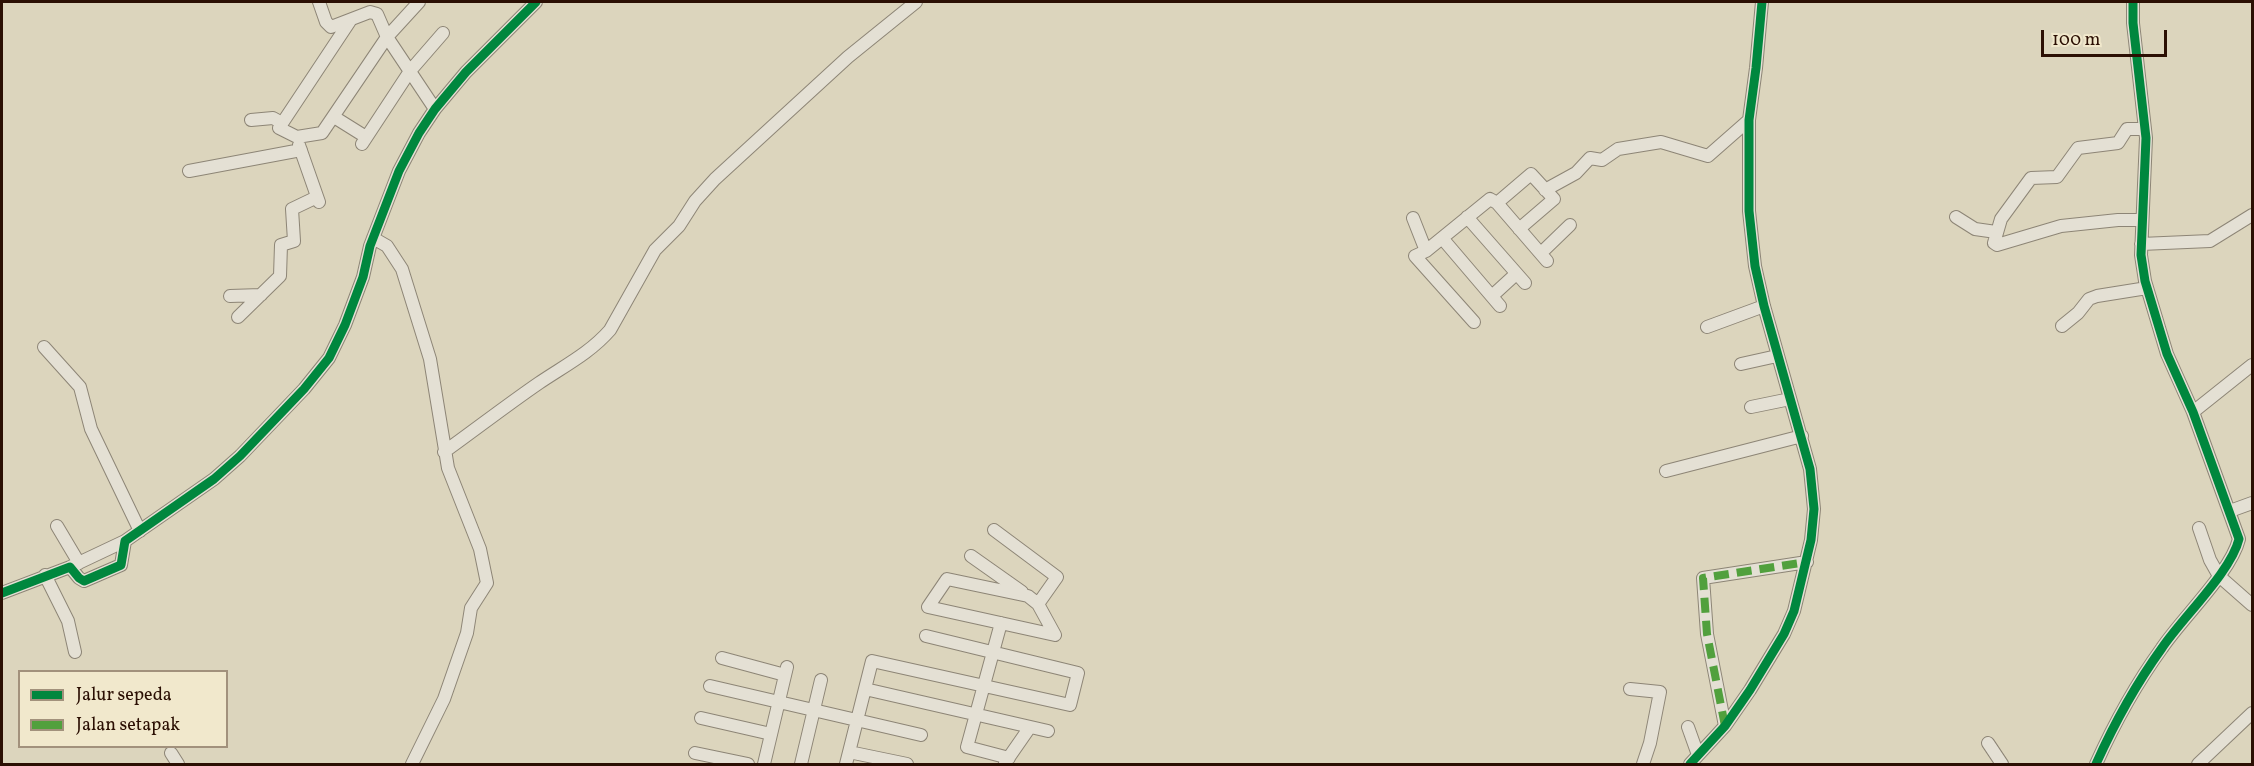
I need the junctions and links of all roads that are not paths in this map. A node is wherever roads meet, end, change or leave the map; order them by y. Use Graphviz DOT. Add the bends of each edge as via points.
graph roads {
  1 [pos="319,2"];
  2 [pos="419,2"];
  3 [pos="916,2"];
  4 [pos="1762,2"];
  5 [pos="2133,2"];
  6 [pos="534,3"];
  7 [pos="350,21"];
  8 [pos="443,33"];
  9 [pos="387,37"];
  10 [pos="410,71"];
  11 [pos="435,109"];
  12 [pos="334,117"];
  13 [pos="251,120"];
  14 [pos="1749,120"];
  15 [pos="282,123"];
  16 [pos="2145,129"];
  17 [pos="297,137"];
  18 [pos="301,150"];
  19 [pos="189,171"];
  20 [pos="1545,190"];
  21 [pos="1497,203"];
  22 [pos="2253,215"];
  23 [pos="1956,217"];
  24 [pos="1413,218"];
  25 [pos="1467,218"];
  26 [pos="2141,220"];
  27 [pos="1570,225"];
  28 [pos="1519,228"];
  29 [pos="1996,232"];
  30 [pos="373,238"];
  31 [pos="1442,238"];
  32 [pos="2141,244"];
  33 [pos="1426,251"];
  34 [pos="2148,288"];
  35 [pos="261,295"];
  36 [pos="230,296"];
  37 [pos="1764,306"];
  38 [pos="238,317"];
  39 [pos="1474,322"];
  40 [pos="2062,326"];
  41 [pos="1707,327"];
  42 [pos="44,347"];
  43 [pos="1777,356"];
  44 [pos="1741,364"];
  45 [pos="2253,365"];
  46 [pos="1790,399"];
  47 [pos="1751,407"];
  48 [pos="2193,412"];
  49 [pos="1802,436"];
  50 [pos="444,452"];
  51 [pos="1666,471"];
  52 [pos="2253,503"];
  53 [pos="2230,511"];
  54 [pos="57,526"];
  55 [pos="2199,528"];
  56 [pos="994,530"];
  57 [pos="140,531"];
  58 [pos="125,541"];
  59 [pos="971,556"];
  60 [pos="1807,561"];
  61 [pos="74,565"];
  62 [pos="45,575"];
  63 [pos="2219,576"];
  64 [pos="2,593"];
  65 [pos="1028,596"];
  66 [pos="1038,604"];
  67 [pos="2253,605"];
  68 [pos="1001,623"];
  69 [pos="926,636"];
  70 [pos="75,652"];
  71 [pos="994,652"];
  72 [pos="722,658"];
  73 [pos="821,680"];
  74 [pos="710,686"];
  75 [pos="986,686"];
  76 [pos="865,689"];
  77 [pos="1630,689"];
  78 [pos="778,703"];
  79 [pos="817,713"];
  80 [pos="2253,713"];
  81 [pos="977,715"];
  82 [pos="701,718"];
  83 [pos="856,721"];
  84 [pos="1725,726"];
  85 [pos="1030,727"];
  86 [pos="1688,727"];
  87 [pos="1048,731"];
  88 [pos="771,734"];
  89 [pos="921,735"];
  90 [pos="1988,743"];
  91 [pos="849,752"];
  92 [pos="171,753"];
  93 [pos="695,753"];
  94 [pos="1694,760"];
  95 [pos="1007,761"];
  96 [pos="178,765"];
  97 [pos="412,765"];
  98 [pos="748,765"];
  99 [pos="764,765"];
  100 [pos="801,765"];
  101 [pos="809,765"];
  102 [pos="846,765"];
  103 [pos="907,765"];
  104 [pos="1643,765"];
  105 [pos="2002,765"];
  106 [pos="2096,765"];
  107 [pos="2198,765"];
  1 -- 7 [label="street" via="331,27"];
  2 -- 9 [label="street"];
  3 -- 50 [label="street" via="848,57 715,179 655,250 602,339"];
  4 -- 14 [label="street"];
  5 -- 16 [label="street"];
  6 -- 11 [label="street"];
  7 -- 9 [label="street" via="375,12"];
  7 -- 15 [label="street"];
  8 -- 10 [label="street"];
  9 -- 10 [label="street"];
  9 -- 12 [label="street"];
  10 -- 11 [label="street"];
  10 -- 12 [label="street" via="364,141"];
  11 -- 30 [label="street" via="399,171"];
  12 -- 17 [label="street" via="322,133"];
  13 -- 15 [label="street" via="273,118"];
  14 -- 20 [label="street" via="1708,156 1661,142 1618,149 1602,160 1590,158 1576,173"];
  14 -- 37 [label="street" via="1749,211"];
  15 -- 17 [label="street" via="279,128"];
  16 -- 26 [label="street"];
  16 -- 29 [label="street" via="2127,129 2118,143 2078,148 2057,177 2031,178 2010,204"];
  17 -- 18 [label="street"];
  18 -- 19 [label="street"];
  18 -- 35 [label="street" via="318,200 292,209 294,241 281,245 280,276"];
  20 -- 21 [label="street" via="1531,174"];
  20 -- 28 [label="street" via="1554,199"];
  21 -- 25 [label="street" via="1490,199"];
  21 -- 28 [label="street"];
  22 -- 32 [label="street" via="2210,241"];
  23 -- 29 [label="street" via="1975,229"];
  24 -- 33 [label="street"];
  25 -- 31 [label="street"];
  25 -- 31 [label="street" via="1521,279 1496,301"];
  26 -- 29 [label="street" via="2061,226 1996,245"];
  26 -- 32 [label="street"];
  27 -- 28 [label="street" via="1544,257"];
  30 -- 50 [label="street" via="387,246 402,269 430,359"];
  30 -- 57 [label="street" via="363,277 329,358 240,456"];
  31 -- 33 [label="street"];
  32 -- 34 [label="street"];
  33 -- 39 [label="street" via="1415,256"];
  34 -- 40 [label="street" via="2093,297"];
  34 -- 48 [label="street" via="2167,354"];
  35 -- 36 [label="street"];
  35 -- 38 [label="street"];
  37 -- 41 [label="street"];
  37 -- 43 [label="street"];
  42 -- 57 [label="street" via="80,387 91,429"];
  43 -- 44 [label="street"];
  43 -- 46 [label="street"];
  45 -- 48 [label="street"];
  46 -- 47 [label="street"];
  46 -- 49 [label="street"];
  48 -- 53 [label="street"];
  49 -- 51 [label="street"];
  49 -- 60 [label="street" via="1814,500"];
  50 -- 97 [label="street" via="480,549 486,583 471,608 467,633 444,699"];
  52 -- 53 [label="street"];
  53 -- 63 [label="street" via="2239,539"];
  54 -- 61 [label="street"];
  55 -- 63 [label="street"];
  56 -- 66 [label="street" via="1057,578"];
  57 -- 58 [label="street"];
  58 -- 61 [label="street"];
  58 -- 61 [label="street" via="118,567 84,581"];
  59 -- 65 [label="street"];
  60 -- 84 [label="street" via="1790,624"];
  60 -- 84 [label="street" via="1703,578 1707,634"];
  61 -- 62 [label="street"];
  62 -- 64 [label="street"];
  62 -- 70 [label="street" via="68,621"];
  63 -- 67 [label="street"];
  63 -- 106 [label="street" via="2161,648 2122,711"];
  65 -- 66 [label="street"];
  65 -- 68 [label="street" via="947,579 928,608"];
  66 -- 68 [label="street" via="1055,635"];
  68 -- 71 [label="street"];
  69 -- 71 [label="street"];
  71 -- 75 [label="street"];
  71 -- 75 [label="street" via="1078,673 1070,705"];
  72 -- 78 [label="street" via="786,671"];
  73 -- 79 [label="street"];
  74 -- 78 [label="street"];
  75 -- 76 [label="street" via="872,661"];
  75 -- 81 [label="street"];
  76 -- 81 [label="street"];
  76 -- 83 [label="street"];
  77 -- 104 [label="street" via="1660,692"];
  78 -- 79 [label="street"];
  78 -- 88 [label="street"];
  79 -- 83 [label="street"];
  79 -- 100 [label="street"];
  79 -- 101 [label="street"];
  80 -- 107 [label="street"];
  81 -- 85 [label="street"];
  81 -- 95 [label="street" via="967,747"];
  82 -- 88 [label="street"];
  83 -- 89 [label="street"];
  83 -- 91 [label="street"];
  84 -- 94 [label="street"];
  85 -- 87 [label="street"];
  85 -- 95 [label="street"];
  86 -- 94 [label="street"];
  88 -- 99 [label="street"];
  90 -- 105 [label="street"];
  91 -- 102 [label="street"];
  91 -- 103 [label="street"];
  92 -- 96 [label="street"];
  93 -- 98 [label="street"];
}
